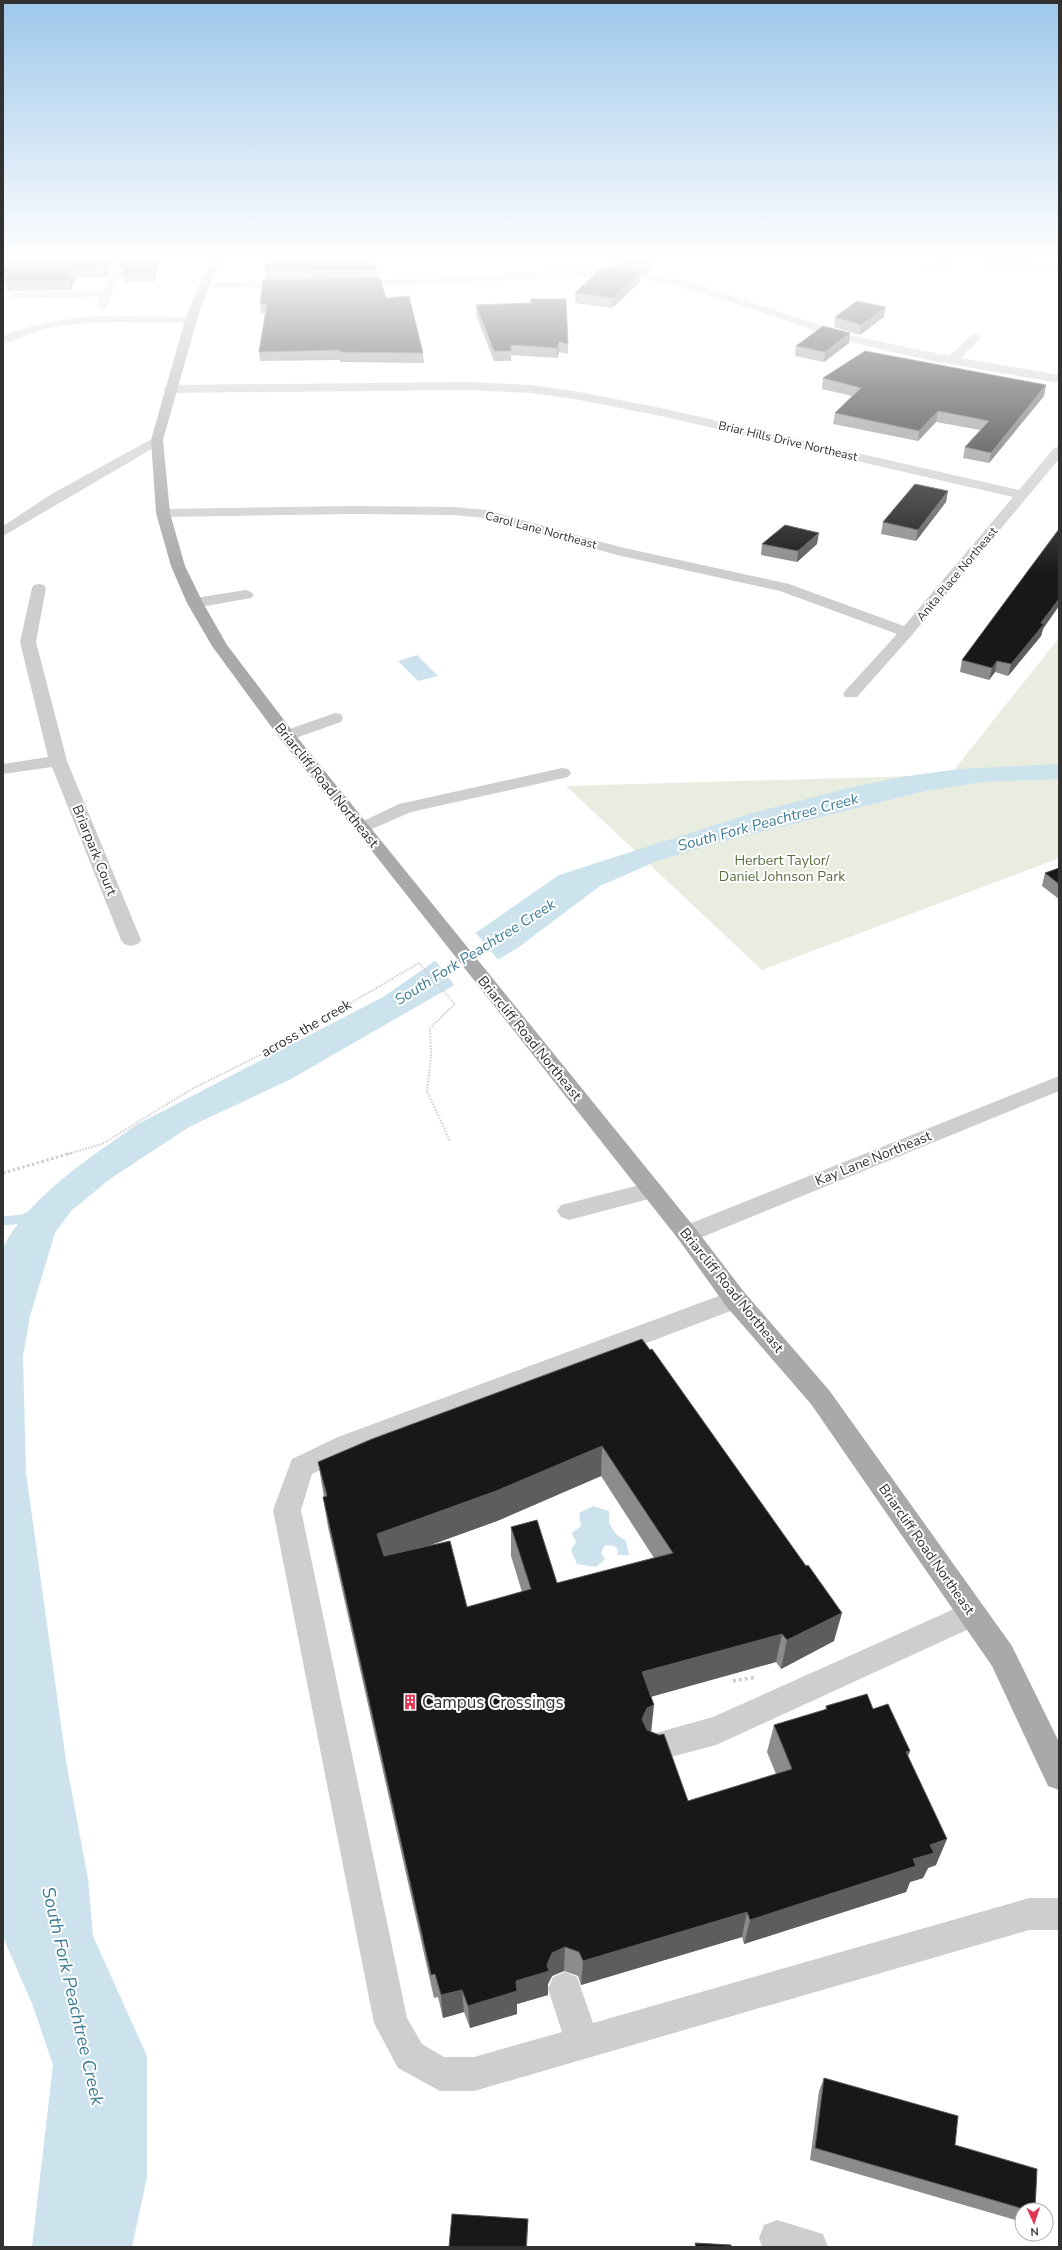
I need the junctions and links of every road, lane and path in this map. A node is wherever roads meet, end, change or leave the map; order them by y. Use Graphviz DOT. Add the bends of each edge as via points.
graph roads {
  1 [pos="177,364"];
  2 [pos="975,364"];
  3 [pos="1059,379"];
  4 [pos="169,389"];
  5 [pos="157,440"];
  6 [pos="1059,451"];
  7 [pos="1023,495"];
  8 [pos="163,513"];
  9 [pos="3,532"];
  10 [pos="39,588"];
  11 [pos="246,595"];
  12 [pos="195,603"];
  13 [pos="908,632"];
  14 [pos="851,694"];
  15 [pos="335,718"];
  16 [pos="287,736"];
  17 [pos="58,761"];
  18 [pos="3,769"];
  19 [pos="562,773"];
  20 [pos="363,828"];
  21 [pos="131,940"];
  22 [pos="1059,1083"];
  23 [pos="450,1141"];
  24 [pos="3,1173"];
  25 [pos="652,1190"];
  26 [pos="569,1211"];
  27 [pos="687,1234"];
  28 [pos="735,1299"];
  29 [pos="972,1614"];
  30 [pos="756,1677"];
  31 [pos="733,1681"];
  32 [pos="656,1746"];
  33 [pos="1059,1775"];
  34 [pos="1059,1914"];
  35 [pos="565,1989"];
  36 [pos="582,2042"];
  37 [pos="777,2238"];
  38 [pos="810,2247"];
  1 -- 4 [label="main road, Briarcliff Road Northeast"];
  2 -- 3 [label="street"];
  4 -- 5 [label="main road, Briarcliff Road Northeast"];
  4 -- 7 [label="street, Briar Hills Drive Northeast" via="451,386 530,389 661,412"];
  5 -- 8 [label="main road, Briarcliff Road Northeast"];
  5 -- 9 [label="street" via="55,498"];
  6 -- 7 [label="street, Anita Place Northeast"];
  7 -- 13 [label="street, Anita Place Northeast"];
  8 -- 12 [label="main road, Briarcliff Road Northeast" via="178,566"];
  8 -- 13 [label="street, Carol Lane Northeast" via="352,510 453,511 486,514 617,550 784,587"];
  10 -- 17 [label="street, Briarpark Court" via="28,642"];
  11 -- 12 [label="street"];
  12 -- 16 [label="main road, Briarcliff Road Northeast" via="220,646"];
  13 -- 14 [label="street, Anita Place Northeast"];
  15 -- 16 [label="street"];
  16 -- 20 [label="main road, Briarcliff Road Northeast"];
  17 -- 18 [label="street"];
  17 -- 21 [label="street, Briarpark Court"];
  19 -- 20 [label="street" via="405,808"];
  20 -- 25 [label="main road, Briarcliff Road Northeast"];
  22 -- 27 [label="street, Kay Lane Northeast"];
  23 -- 24 [label="path, across the creek" via="427,1091 431,1057 430,1028 455,1004 419,963 274,1048 192,1089 102,1144"];
  25 -- 26 [label="street"];
  25 -- 27 [label="main road, Briarcliff Road Northeast"];
  27 -- 28 [label="main road, Briarcliff Road Northeast"];
  28 -- 29 [label="main road, Briarcliff Road Northeast" via="820,1397"];
  28 -- 36 [label="street" via="347,1445 301,1467 287,1510 391,2023 410,2056 440,2074 474,2074"];
  29 -- 32 [label="street" via="716,1731"];
  29 -- 33 [label="main road, Briarcliff Road Northeast" via="1002,1656"];
  30 -- 31 [label="path"];
  34 -- 36 [label="street" via="1029,1914"];
  35 -- 36 [label="street"];
  37 -- 38 [label="street"];
}
